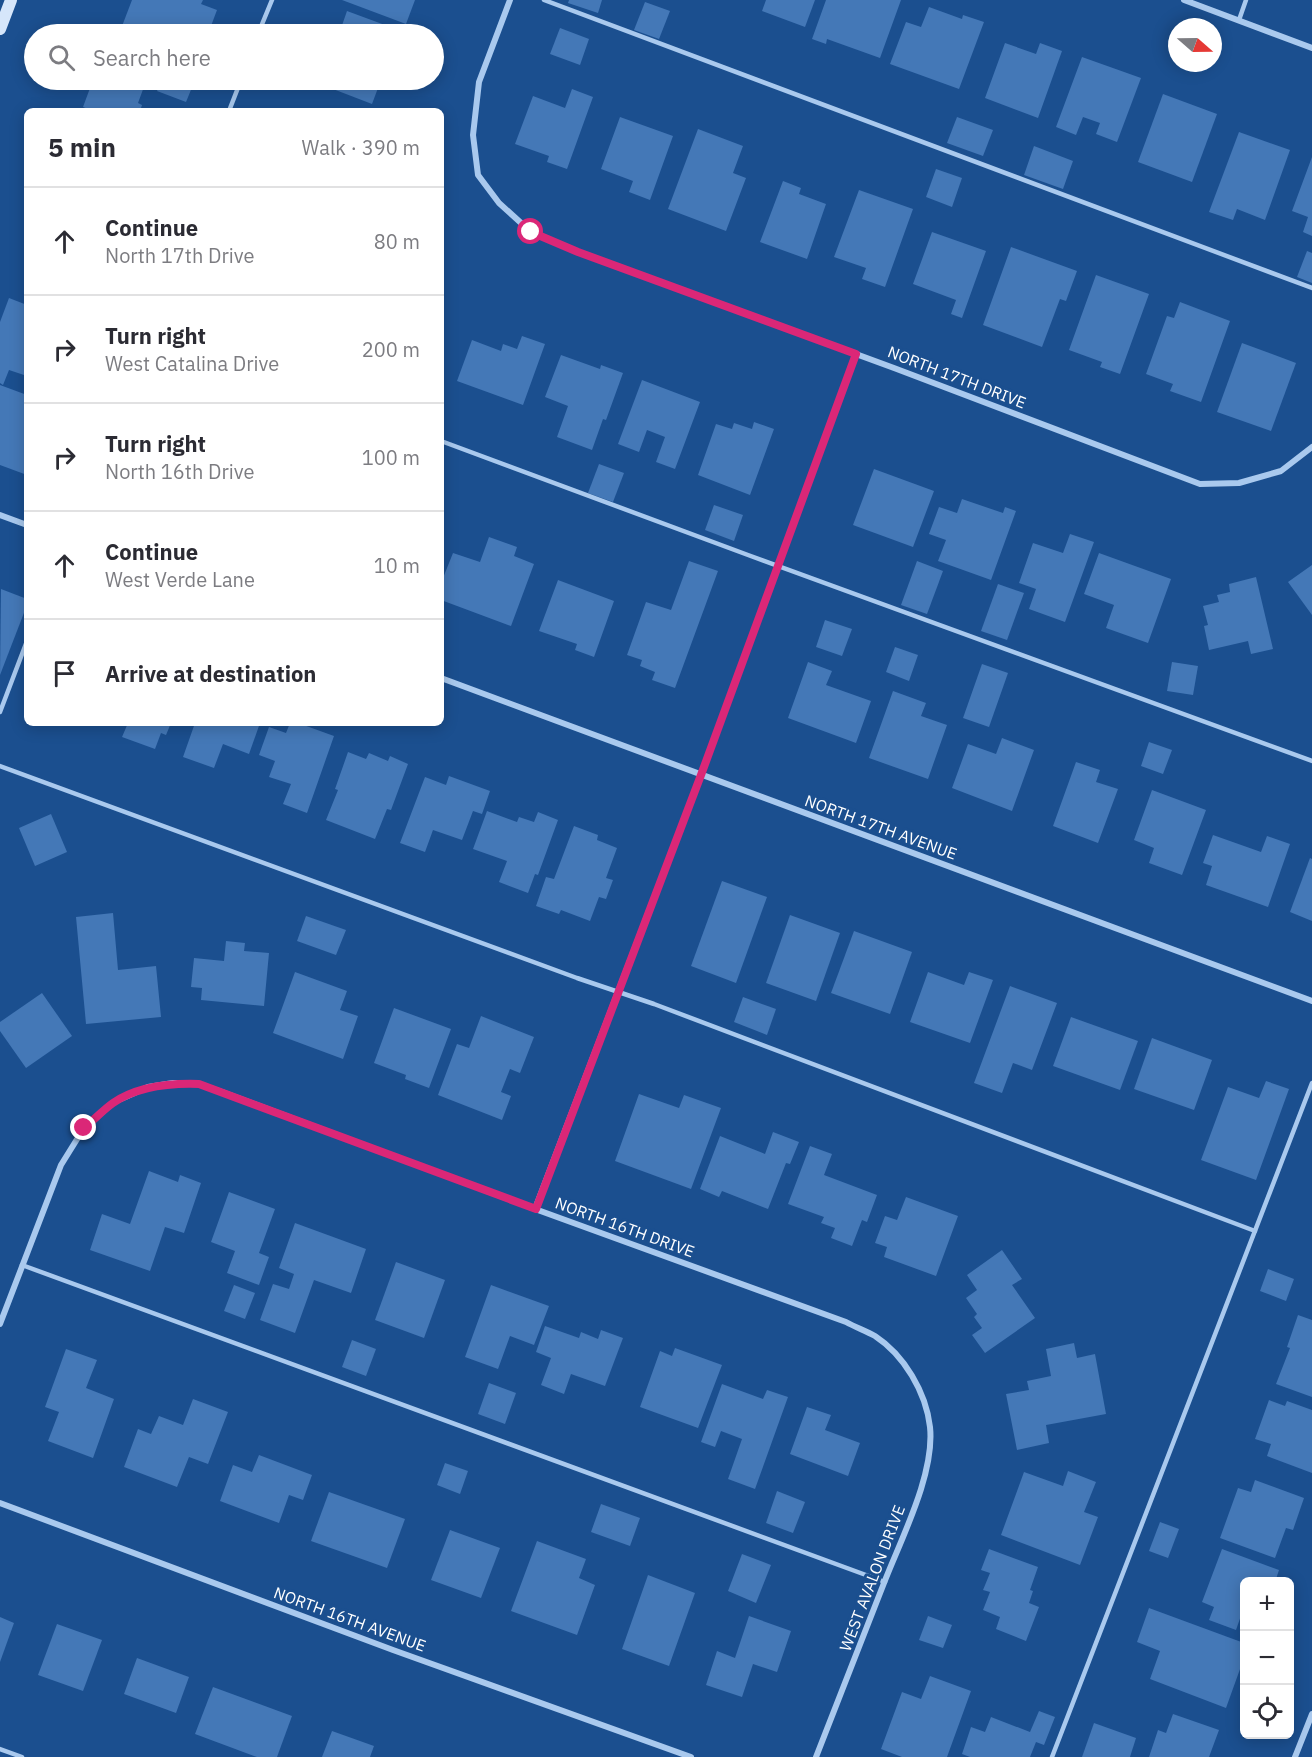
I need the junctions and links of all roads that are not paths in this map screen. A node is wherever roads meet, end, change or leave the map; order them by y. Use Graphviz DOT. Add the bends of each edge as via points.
graph roads {
  1 [pos="11,0"];
  2 [pos="272,0"];
  3 [pos="510,0"];
  4 [pos="544,0"];
  5 [pos="1184,0"];
  6 [pos="1246,0"];
  7 [pos="1239,21"];
  8 [pos="262,24"];
  9 [pos="0,29"];
  10 [pos="1312,48"];
  11 [pos="237,90"];
  12 [pos="230,108"];
  13 [pos="1312,288"];
  14 [pos="856,354"];
  15 [pos="444,442"];
  16 [pos="1312,447"];
  17 [pos="0,515"];
  18 [pos="24,524"];
  19 [pos="778,566"];
  20 [pos="24,649"];
  21 [pos="444,679"];
  22 [pos="0,712"];
  23 [pos="1312,761"];
  24 [pos="0,766"];
  25 [pos="701,775"];
  26 [pos="618,992"];
  27 [pos="1312,1001"];
  28 [pos="1312,1083"];
  29 [pos="536,1209"];
  30 [pos="1255,1231"];
  31 [pos="22,1265"];
  32 [pos="0,1324"];
  33 [pos="925,1404"];
  34 [pos="0,1503"];
  35 [pos="885,1582"];
  36 [pos="1312,1714"];
  37 [pos="0,1749"];
  38 [pos="22,1757"];
  39 [pos="691,1757"];
  40 [pos="816,1757"];
  41 [pos="1052,1757"];
  42 [pos="1295,1757"];
  1 -- 9 [label="main road"];
  2 -- 8 [label="lane"];
  3 -- 14 [label="street, NORTH 17TH DRIVE" via="479,82 473,135 478,175 500,203 531,232 578,252"];
  4 -- 13 [label="lane"];
  5 -- 7 [label="street"];
  6 -- 7 [label="lane"];
  7 -- 10 [label="street"];
  11 -- 12 [label="lane"];
  14 -- 16 [label="street, NORTH 17TH DRIVE" via="1200,484 1239,483 1281,471"];
  14 -- 19 [label="street"];
  15 -- 19 [label="lane"];
  17 -- 18 [label="street"];
  19 -- 23 [label="lane"];
  19 -- 25 [label="street"];
  20 -- 22 [label="lane"];
  21 -- 25 [label="street, NORTH 17TH AVENUE"];
  24 -- 26 [label="lane"];
  25 -- 26 [label="street"];
  25 -- 27 [label="street, NORTH 17TH AVENUE"];
  26 -- 29 [label="street"];
  26 -- 30 [label="lane"];
  28 -- 30 [label="lane"];
  29 -- 31 [label="street, NORTH 16TH DRIVE" via="199,1084 173,1083 148,1087 114,1102 84,1128 61,1165"];
  29 -- 33 [label="street, NORTH 16TH DRIVE" via="875,1336 896,1354 913,1377"];
  30 -- 41 [label="lane"];
  31 -- 32 [label="street, NORTH 16TH DRIVE"];
  31 -- 35 [label="lane"];
  33 -- 35 [label="street, WEST AVALON DRIVE" via="930,1428 929,1459"];
  34 -- 39 [label="street, NORTH 16TH AVENUE"];
  35 -- 40 [label="street, WEST AVALON DRIVE"];
  36 -- 42 [label="street"];
  37 -- 38 [label="lane"];
}
